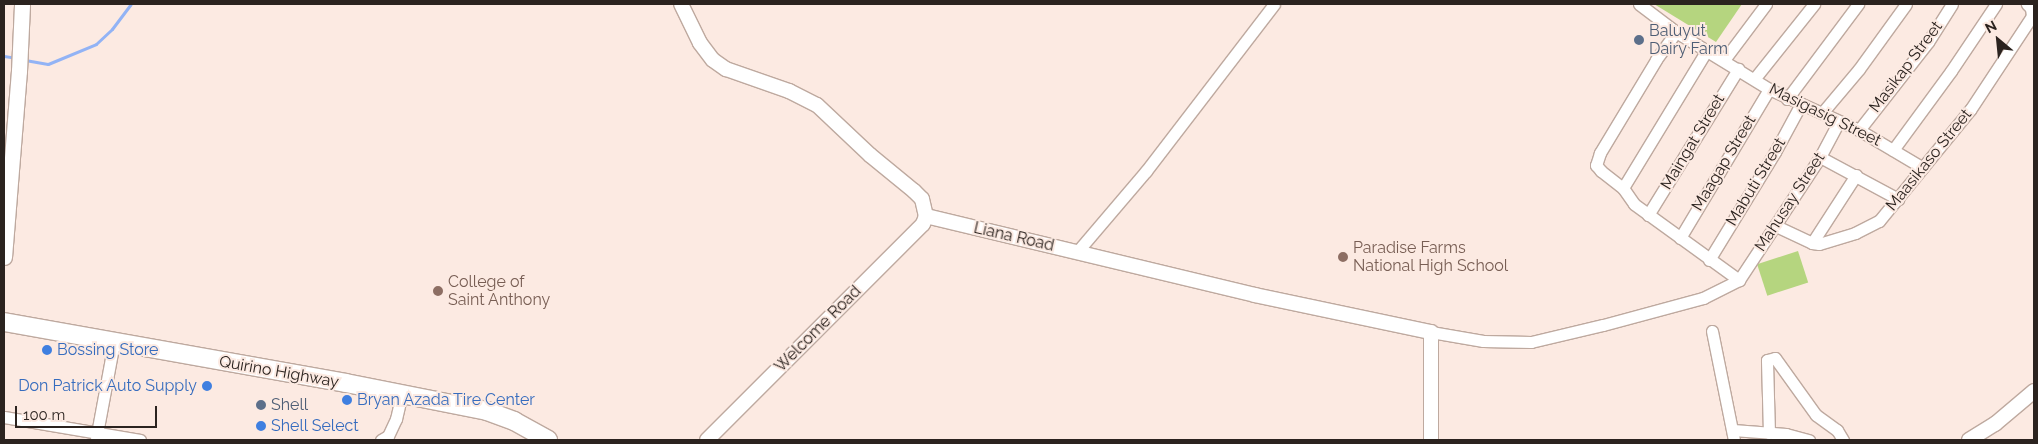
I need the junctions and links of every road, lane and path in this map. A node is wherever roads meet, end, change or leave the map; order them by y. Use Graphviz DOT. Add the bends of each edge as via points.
graph roads {
  1 [pos="22,4"];
  2 [pos="681,4"];
  3 [pos="1274,4"];
  4 [pos="1639,4"];
  5 [pos="1766,4"];
  6 [pos="1814,4"];
  7 [pos="1858,4"];
  8 [pos="1906,4"];
  9 [pos="1952,4"];
  10 [pos="1996,4"];
  11 [pos="2027,4"];
  12 [pos="1676,32"];
  13 [pos="1708,50"];
  14 [pos="1724,60"];
  15 [pos="1738,69"];
  16 [pos="1755,78"];
  17 [pos="1769,89"];
  18 [pos="1787,99"];
  19 [pos="1800,104"];
  20 [pos="1822,113"];
  21 [pos="1839,122"];
  22 [pos="1859,130"];
  23 [pos="1893,150"];
  24 [pos="1820,157"];
  25 [pos="1923,168"];
  26 [pos="1856,175"];
  27 [pos="1623,188"];
  28 [pos="1898,199"];
  29 [pos="1648,215"];
  30 [pos="926,216"];
  31 [pos="1776,226"];
  32 [pos="1680,238"];
  33 [pos="1812,243"];
  34 [pos="1077,252"];
  35 [pos="4,258"];
  36 [pos="1709,260"];
  37 [pos="1739,280"];
  38 [pos="4,322"];
  39 [pos="1712,331"];
  40 [pos="1431,332"];
  41 [pos="114,342"];
  42 [pos="2034,392"];
  43 [pos="402,394"];
  44 [pos="4,417"];
  45 [pos="1769,433"];
  46 [pos="1733,435"];
  47 [pos="96,436"];
  48 [pos="140,440"];
  49 [pos="381,440"];
  50 [pos="548,440"];
  51 [pos="707,440"];
  52 [pos="1431,440"];
  53 [pos="1809,440"];
  54 [pos="1843,440"];
  55 [pos="1969,440"];
  1 -- 35 [label="main road"];
  2 -- 30 [label="street" via="700,43 713,60 726,69 789,90 817,105 922,199"];
  3 -- 34 [label="street" via="1146,171"];
  4 -- 12 [label="street, Masigasig Street"];
  5 -- 14 [label="street"];
  6 -- 16 [label="street"];
  7 -- 18 [label="street"];
  8 -- 20 [label="street"];
  9 -- 22 [label="street, Masikap Street" via="1928,42"];
  10 -- 23 [label="street"];
  11 -- 25 [label="street, Maasikaso Street" via="2032,16 1970,110"];
  12 -- 13 [label="street, Masigasig Street"];
  12 -- 27 [label="street" via="1600,153 1597,166"];
  13 -- 14 [label="street, Masigasig Street"];
  13 -- 27 [label="street"];
  14 -- 15 [label="street, Masigasig Street"];
  15 -- 16 [label="street, Masigasig Street"];
  15 -- 29 [label="street, Maingat Street"];
  16 -- 17 [label="street, Masigasig Street"];
  17 -- 18 [label="street, Masigasig Street"];
  17 -- 32 [label="street, Maagap Street"];
  18 -- 19 [label="street, Masigasig Street"];
  19 -- 20 [label="street, Masigasig Street"];
  19 -- 36 [label="street, Mabuti Street" via="1775,152"];
  20 -- 21 [label="street, Masigasig Street"];
  21 -- 22 [label="street, Masigasig Street"];
  21 -- 24 [label="street, Mahusay Street"];
  22 -- 23 [label="street, Masigasig Street"];
  23 -- 25 [label="street, Masigasig Street"];
  24 -- 26 [label="street"];
  24 -- 31 [label="street, Mahusay Street"];
  25 -- 28 [label="street, Maasikaso Street"];
  26 -- 28 [label="street"];
  26 -- 33 [label="street"];
  27 -- 29 [label="street" via="1629,199"];
  28 -- 33 [label="street, Maasikaso Street" via="1880,221 1870,227 1836,240"];
  29 -- 32 [label="street"];
  30 -- 34 [label="street, Liana Road"];
  30 -- 51 [label="street, Welcome Road" via="923,224"];
  31 -- 33 [label="street"];
  31 -- 37 [label="street, Mahusay Street"];
  32 -- 36 [label="street"];
  34 -- 40 [label="street, Liana Road" via="1255,295"];
  36 -- 37 [label="street"];
  37 -- 40 [label="street" via="1703,298 1531,342 1483,341"];
  38 -- 41 [label="main road, Quirino Highway"];
  39 -- 46 [label="street"];
  40 -- 52 [label="street"];
  41 -- 43 [label="main road, Quirino Highway"];
  41 -- 47 [label="street"];
  42 -- 55 [label="street" via="1995,424"];
  43 -- 49 [label="street" via="396,419 388,436"];
  43 -- 50 [label="main road, Quirino Highway" via="487,411 514,421"];
  44 -- 47 [label="street"];
  45 -- 46 [label="street"];
  45 -- 53 [label="street"];
  45 -- 54 [label="street" via="1767,360 1775,358 1816,414 1837,430"];
  47 -- 48 [label="street"];
}
